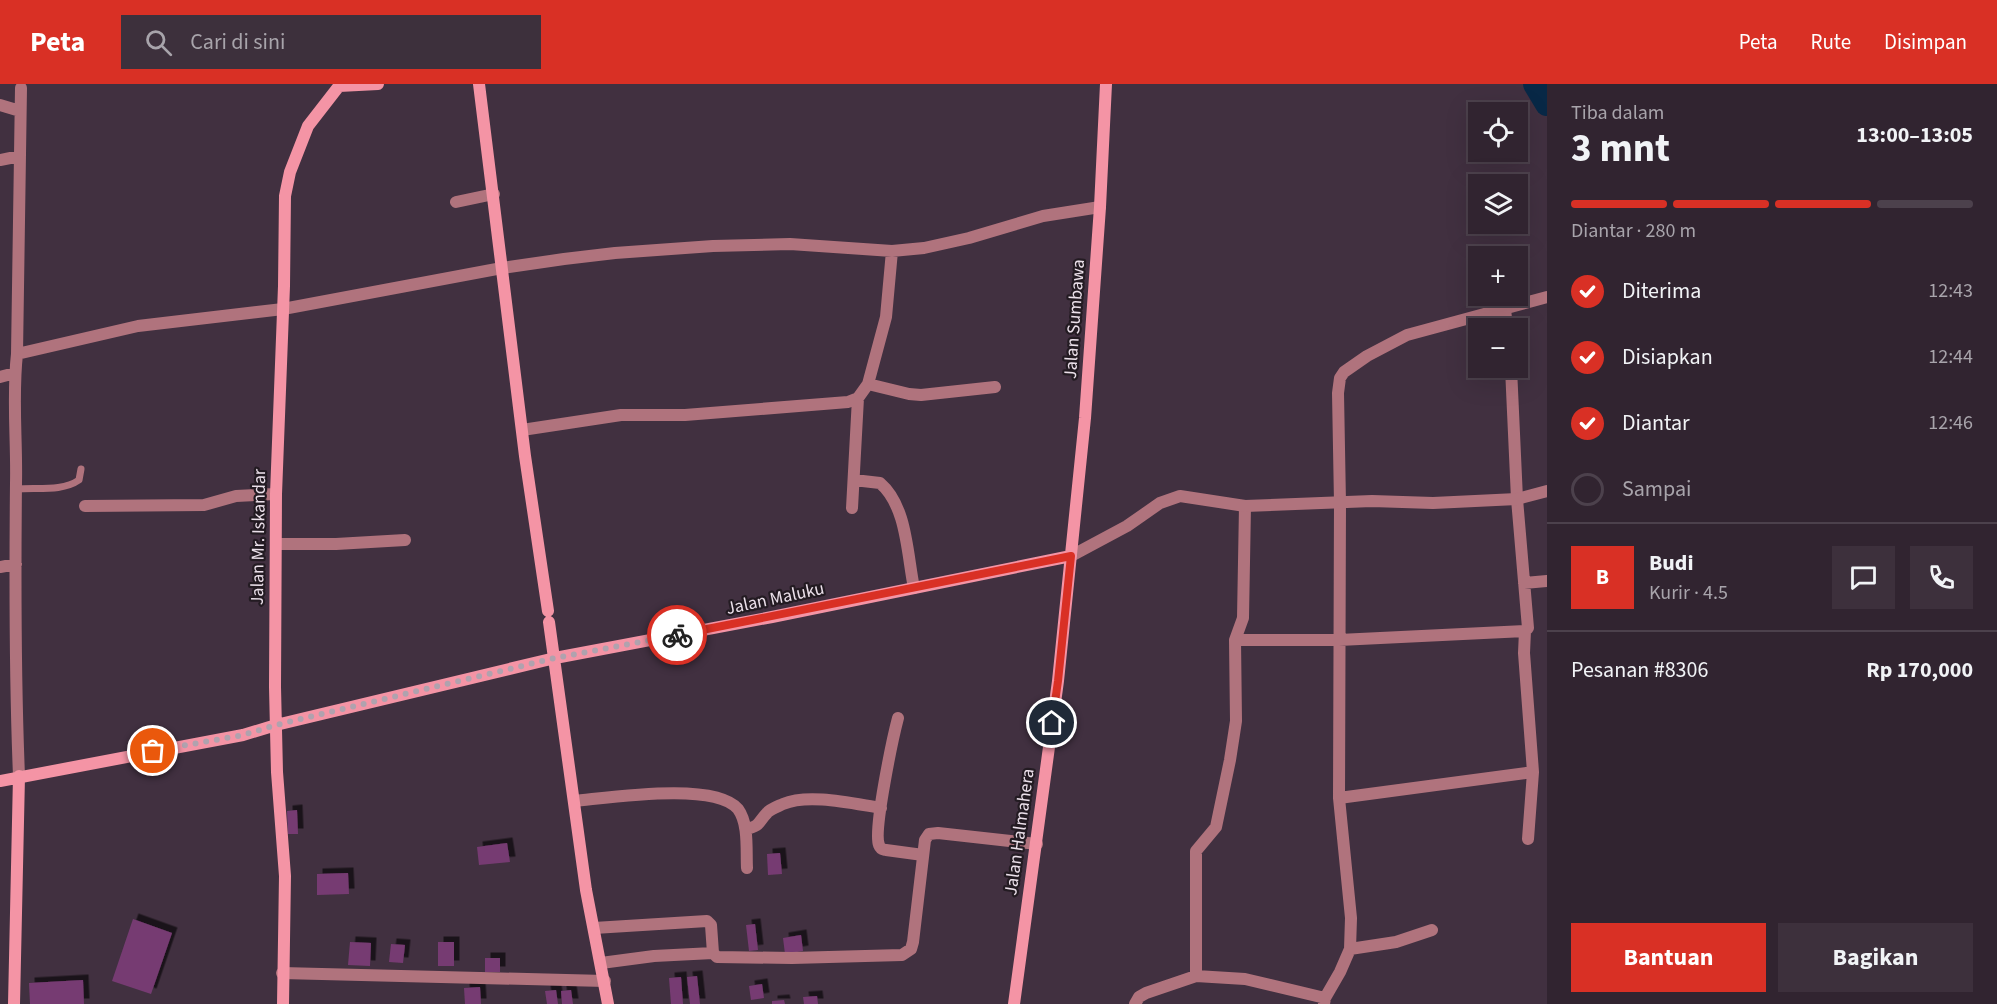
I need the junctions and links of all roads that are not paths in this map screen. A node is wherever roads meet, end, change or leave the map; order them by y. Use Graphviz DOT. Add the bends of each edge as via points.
graph roads {
  1 [pos="378,84"];
  2 [pos="479,84"];
  3 [pos="1106,84"];
  4 [pos="339,85"];
  5 [pos="21,88"];
  6 [pos="0,105"];
  7 [pos="20,111"];
  8 [pos="20,156"];
  9 [pos="0,160"];
  10 [pos="494,194"];
  11 [pos="456,202"];
  12 [pos="1100,207"];
  13 [pos="892,251"];
  14 [pos="502,268"];
  15 [pos="1547,297"];
  16 [pos="283,309"];
  17 [pos="1505,309"];
  18 [pos="1506,318"];
  19 [pos="17,354"];
  20 [pos="15,373"];
  21 [pos="0,377"];
  22 [pos="1511,378"];
  23 [pos="868,384"];
  24 [pos="994,387"];
  25 [pos="858,398"];
  26 [pos="522,430"];
  27 [pos="81,469"];
  28 [pos="854,480"];
  29 [pos="16,489"];
  30 [pos="1547,491"];
  31 [pos="276,494"];
  32 [pos="1517,500"];
  33 [pos="1340,503"];
  34 [pos="85,506"];
  35 [pos="1245,506"];
  36 [pos="852,508"];
  37 [pos="405,540"];
  38 [pos="276,544"];
  39 [pos="1071,556"];
  40 [pos="16,564"];
  41 [pos="0,567"];
  42 [pos="1547,581"];
  43 [pos="1524,584"];
  44 [pos="914,588"];
  45 [pos="1526,631"];
  46 [pos="1235,640"];
  47 [pos="1339,640"];
  48 [pos="555,658"];
  49 [pos="898,717"];
  50 [pos="276,725"];
  51 [pos="1533,772"];
  52 [pos="18,776"];
  53 [pos="0,781"];
  54 [pos="1339,798"];
  55 [pos="574,801"];
  56 [pos="881,808"];
  57 [pos="746,829"];
  58 [pos="1528,839"];
  59 [pos="1036,844"];
  60 [pos="923,855"];
  61 [pos="747,868"];
  62 [pos="594,928"];
  63 [pos="1432,930"];
  64 [pos="1350,949"];
  65 [pos="713,953"];
  66 [pos="601,963"];
  67 [pos="282,973"];
  68 [pos="1196,976"];
  69 [pos="604,981"];
  70 [pos="1325,1001"];
  71 [pos="14,1004"];
  72 [pos="283,1004"];
  73 [pos="608,1004"];
  74 [pos="1014,1004"];
  75 [pos="1135,1004"];
  1 -- 4 [label="main road"];
  2 -- 10 [label="main road"];
  3 -- 12 [label="main road, Jalan Sumbawa"];
  4 -- 16 [label="main road, Jalan Mr. Iskandar" via="309,126 290,172 285,196"];
  5 -- 7 [label="street"];
  6 -- 7 [label="street"];
  7 -- 8 [label="street"];
  8 -- 9 [label="street"];
  8 -- 19 [label="street"];
  10 -- 11 [label="street"];
  10 -- 14 [label="main road"];
  12 -- 13 [label="street" via="1043,216 924,248"];
  12 -- 39 [label="main road, Jalan Sumbawa"];
  13 -- 14 [label="street" via="790,244 713,246 615,253"];
  13 -- 23 [label="street" via="886,317"];
  14 -- 16 [label="street"];
  14 -- 26 [label="main road"];
  15 -- 17 [label="street"];
  16 -- 19 [label="street" via="138,326"];
  16 -- 31 [label="main road, Jalan Mr. Iskandar"];
  17 -- 18 [label="street"];
  17 -- 33 [label="street" via="1407,335 1344,372 1338,393"];
  19 -- 20 [label="street"];
  20 -- 21 [label="street"];
  20 -- 29 [label="street"];
  22 -- 32 [label="street"];
  23 -- 24 [label="street" via="921,395"];
  23 -- 25 [label="street"];
  25 -- 26 [label="street" via="848,402 685,415 621,415"];
  25 -- 28 [label="street"];
  26 -- 48 [label="main road"];
  27 -- 29 [label="lane" via="79,480 72,485"];
  28 -- 36 [label="street"];
  28 -- 44 [label="street" via="880,483 892,496 902,519"];
  29 -- 40 [label="street"];
  30 -- 32 [label="street"];
  31 -- 34 [label="street" via="236,496 204,505"];
  31 -- 38 [label="main road, Jalan Mr. Iskandar"];
  32 -- 33 [label="street"];
  32 -- 43 [label="street"];
  33 -- 35 [label="street"];
  33 -- 47 [label="street"];
  35 -- 39 [label="street" via="1171,498"];
  35 -- 46 [label="street" via="1243,618"];
  37 -- 38 [label="street"];
  38 -- 50 [label="main road, Jalan Mr. Iskandar"];
  39 -- 44 [label="main road, Jalan Maluku"];
  39 -- 59 [label="main road, Jalan Halmahera"];
  40 -- 41 [label="street"];
  40 -- 52 [label="street"];
  42 -- 43 [label="street"];
  43 -- 45 [label="street"];
  44 -- 48 [label="main road, Jalan Maluku"];
  45 -- 47 [label="street"];
  45 -- 51 [label="street"];
  46 -- 47 [label="street"];
  46 -- 68 [label="street" via="1236,721 1221,811 1216,827 1196,850"];
  47 -- 54 [label="street"];
  48 -- 50 [label="main road, Jalan Maluku"];
  48 -- 55 [label="main road"];
  49 -- 56 [label="street"];
  50 -- 52 [label="main road, Jalan Maluku" via="243,735"];
  50 -- 67 [label="main road, Jalan Mr. Iskandar" via="285,876"];
  51 -- 54 [label="street"];
  51 -- 58 [label="street"];
  52 -- 53 [label="main road, Jalan Maluku"];
  52 -- 71 [label="main road"];
  54 -- 64 [label="street" via="1351,918"];
  55 -- 57 [label="street" via="656,793 694,794 735,806"];
  55 -- 62 [label="main road"];
  56 -- 57 [label="street" via="828,801 786,802 767,812 757,826"];
  56 -- 60 [label="street" via="881,849"];
  57 -- 61 [label="street"];
  59 -- 60 [label="street" via="934,833 925,840"];
  59 -- 74 [label="main road, Jalan Halmahera"];
  60 -- 65 [label="street" via="913,942 907,952 792,958 717,957"];
  62 -- 65 [label="street" via="707,921 711,925"];
  62 -- 66 [label="main road"];
  63 -- 64 [label="street" via="1396,942"];
  64 -- 70 [label="street"];
  65 -- 66 [label="street"];
  66 -- 69 [label="main road"];
  67 -- 69 [label="street"];
  67 -- 72 [label="main road, Jalan Mr. Iskandar"];
  68 -- 70 [label="street" via="1245,979"];
  68 -- 75 [label="street" via="1146,993"];
  69 -- 73 [label="main road"];
}
